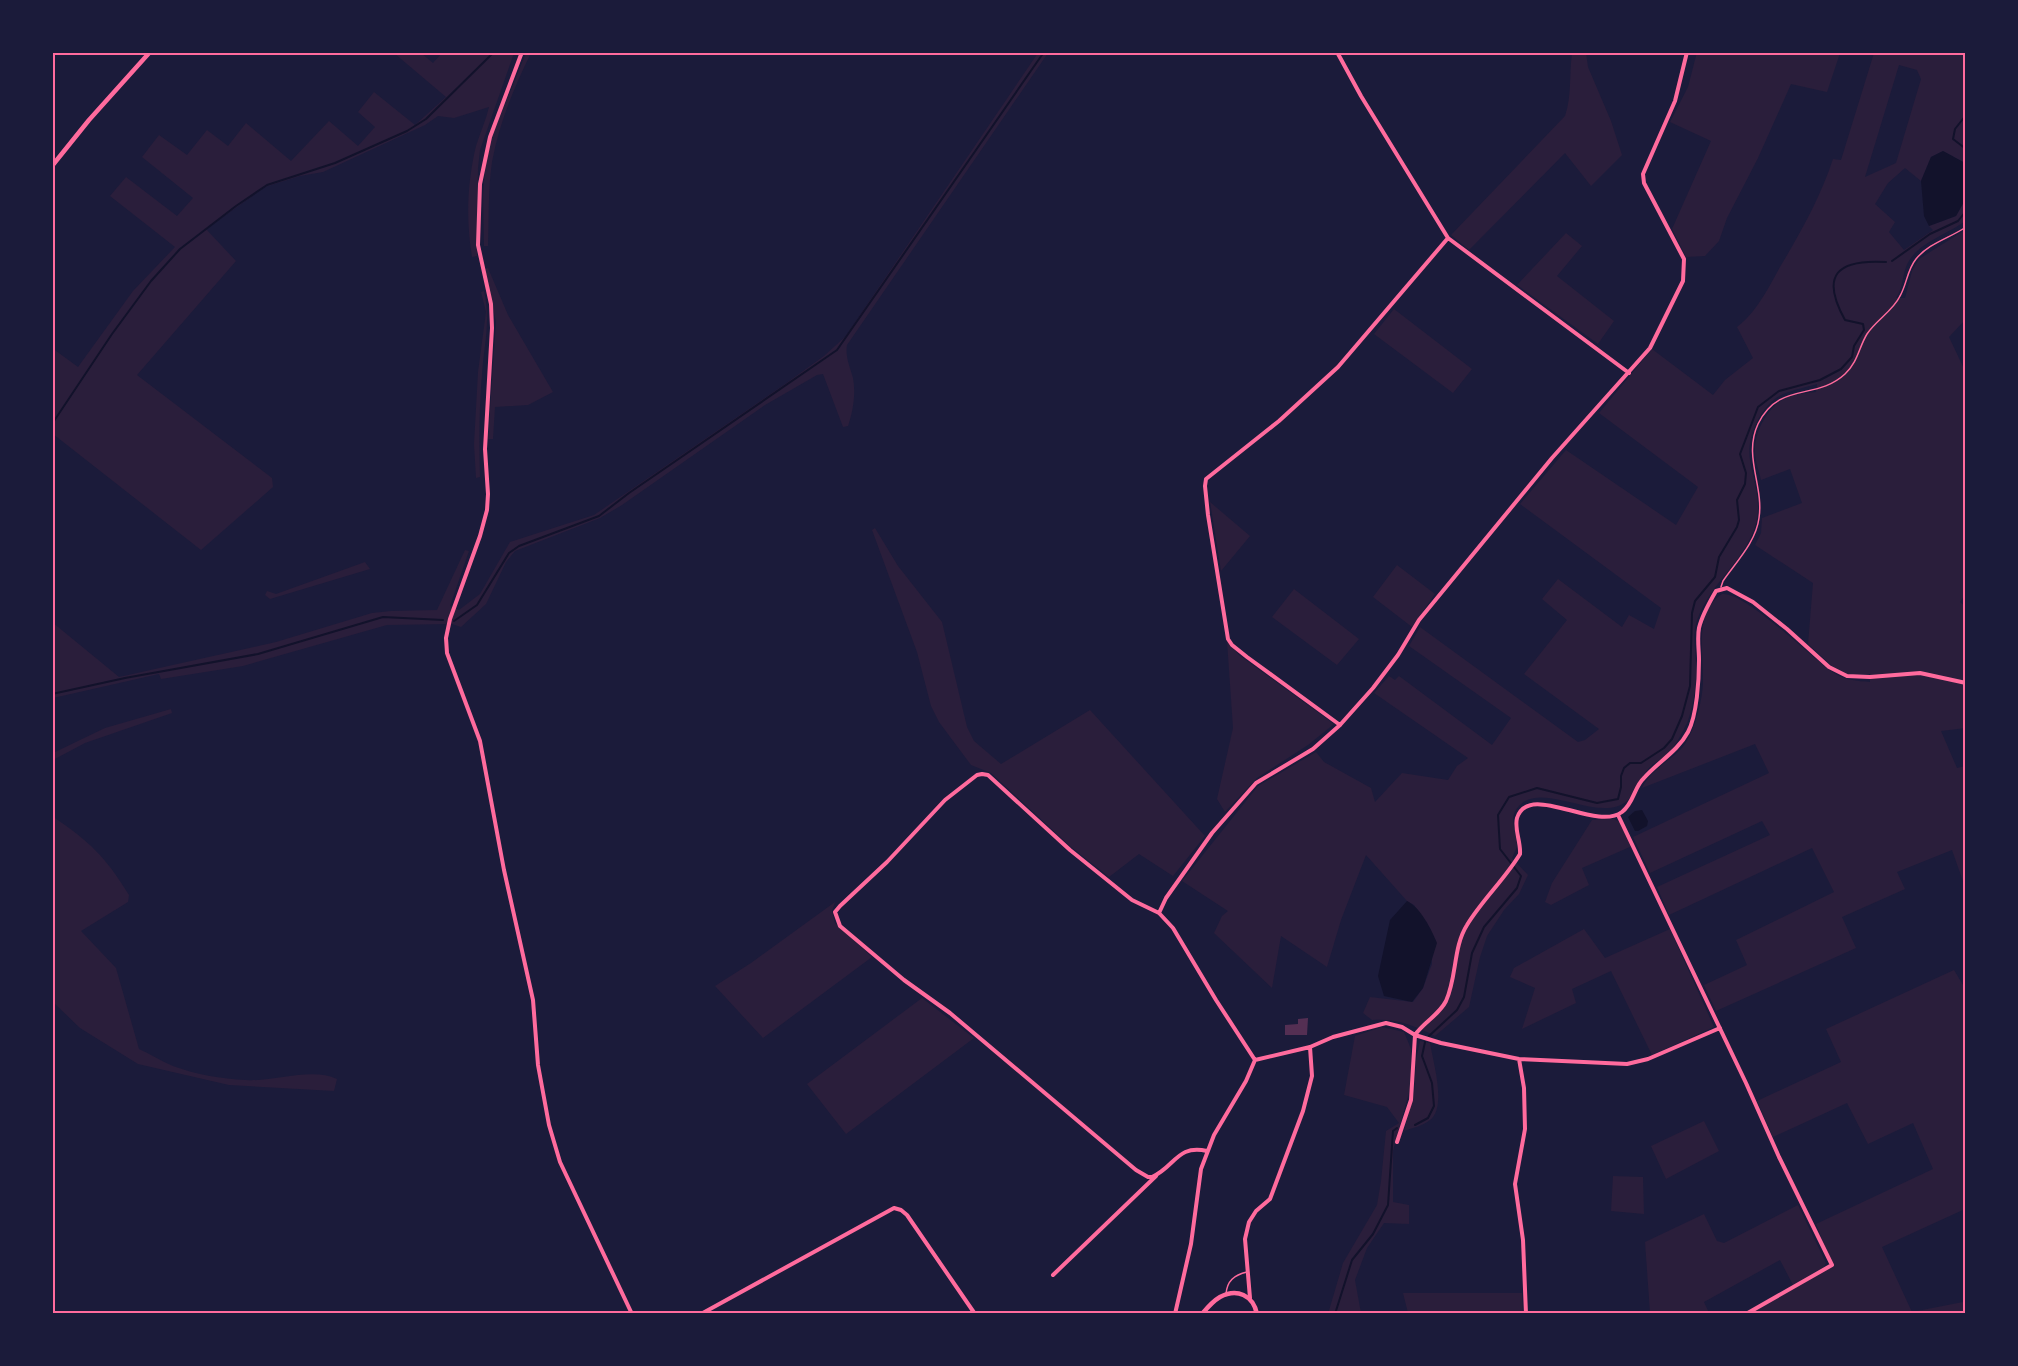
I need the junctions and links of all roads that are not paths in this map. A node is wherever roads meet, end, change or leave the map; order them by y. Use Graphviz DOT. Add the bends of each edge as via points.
graph roads {
  1 [pos="150,52"];
  2 [pos="522,52"];
  3 [pos="1336,52"];
  4 [pos="1687,52"];
  5 [pos="52,166"];
  6 [pos="1965,227"];
  7 [pos="1448,238"];
  8 [pos="1629,373"];
  9 [pos="1721,588"];
  10 [pos="1965,683"];
  11 [pos="1340,725"];
  12 [pos="1618,815"];
  13 [pos="1159,913"];
  14 [pos="1720,1028"];
  15 [pos="1415,1035"];
  16 [pos="1310,1047"];
  17 [pos="1519,1059"];
  18 [pos="1255,1060"];
  19 [pos="1397,1142"];
  20 [pos="1207,1151"];
  21 [pos="1157,1175"];
  22 [pos="1247,1272"];
  23 [pos="1053,1275"];
  24 [pos="1226,1295"];
  25 [pos="1250,1298"];
  26 [pos="632,1314"];
  27 [pos="702,1314"];
  28 [pos="975,1314"];
  29 [pos="1175,1314"];
  30 [pos="1202,1314"];
  31 [pos="1257,1314"];
  32 [pos="1526,1314"];
  33 [pos="1746,1314"];
  1 -- 5 [label="street"];
  2 -- 26 [label="street" via="490,137 480,184 478,245 492,328 485,449 487,510 450,619 447,653 480,741 533,999 538,1065 549,1125 560,1162"];
  3 -- 7 [label="street"];
  4 -- 8 [label="street" via="1675,101 1643,174 1644,183 1684,259 1683,282 1650,348"];
  6 -- 9 [label="lane" via="1916,258 1899,300 1868,333 1847,372 1816,389 1780,398 1763,416 1751,448 1758,487 1755,536"];
  7 -- 8 [label="street"];
  7 -- 11 [label="street" via="1338,367 1279,422 1206,479 1228,639"];
  8 -- 11 [label="street" via="1552,458 1425,612 1398,655"];
  9 -- 10 [label="street" via="1752,602 1830,667 1847,676 1920,673"];
  9 -- 12 [label="street" via="1706,610 1699,630 1699,668 1687,735 1641,780 1631,802"];
  11 -- 13 [label="street" via="1313,749 1256,783 1212,833"];
  12 -- 14 [label="street"];
  12 -- 15 [label="street" via="1592,816 1539,803 1527,806 1518,815 1520,854 1463,932 1445,1001"];
  13 -- 18 [label="street" via="1173,928"];
  13 -- 21 [label="street" via="1132,900 988,775 982,774 945,800 835,912 840,926 1128,1163 1148,1177"];
  14 -- 17 [label="street" via="1627,1064"];
  14 -- 33 [label="street" via="1832,1265"];
  15 -- 16 [label="street" via="1386,1023"];
  15 -- 17 [label="street"];
  15 -- 19 [label="street" via="1411,1100"];
  16 -- 18 [label="street"];
  16 -- 22 [label="street" via="1312,1076 1303,1111 1270,1199 1249,1222 1245,1239"];
  17 -- 32 [label="street" via="1525,1129 1515,1184"];
  18 -- 20 [label="street"];
  20 -- 21 [label="street" via="1194,1148 1181,1154"];
  20 -- 29 [label="street"];
  21 -- 23 [label="street"];
  22 -- 24 [label="lane" via="1231,1279"];
  22 -- 25 [label="street"];
  24 -- 25 [label="street"];
  24 -- 30 [label="street"];
  25 -- 31 [label="street"];
  27 -- 28 [label="street" via="894,1208 907,1215"];
}
